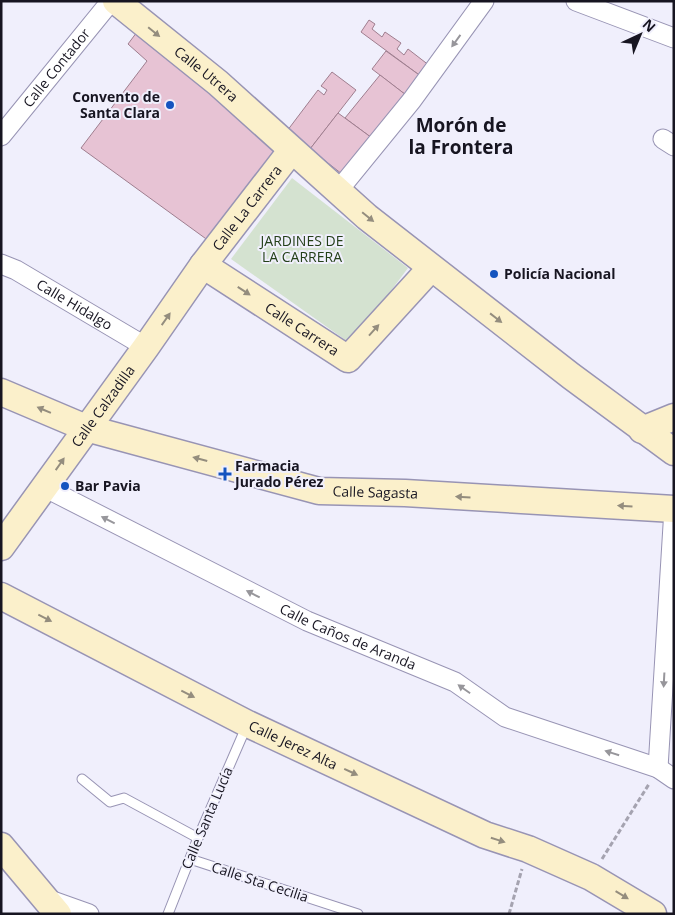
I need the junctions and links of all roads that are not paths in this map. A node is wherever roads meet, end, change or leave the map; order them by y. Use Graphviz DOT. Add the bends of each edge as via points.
graph roads {
  1 [pos="111,1"];
  2 [pos="116,1"];
  3 [pos="484,1"];
  4 [pos="576,1"];
  5 [pos="674,38"];
  6 [pos="1,136"];
  7 [pos="291,151"];
  8 [pos="337,192"];
  9 [pos="1,264"];
  10 [pos="203,265"];
  11 [pos="431,268"];
  12 [pos="146,347"];
  13 [pos="1,392"];
  14 [pos="674,417"];
  15 [pos="86,428"];
  16 [pos="642,430"];
  17 [pos="674,452"];
  18 [pos="44,487"];
  19 [pos="674,509"];
  20 [pos="1,547"];
  21 [pos="1,596"];
  22 [pos="248,724"];
  23 [pos="666,773"];
  24 [pos="82,779"];
  25 [pos="198,838"];
  26 [pos="1,846"];
  27 [pos="190,859"];
  28 [pos="50,906"];
  29 [pos="89,914"];
  30 [pos="168,914"];
  31 [pos="358,914"];
  32 [pos="653,914"];
  1 -- 6 [label="street, Calle Contador"];
  2 -- 7 [label="street, Calle Utrera, one-way" via="218,84"];
  3 -- 8 [label="street, one-way" via="412,100"];
  4 -- 5 [label="street"];
  7 -- 8 [label="street"];
  7 -- 10 [label="street, Calle La Carrera"];
  8 -- 11 [label="street, one-way"];
  9 -- 12 [label="street, Calle Hidalgo"];
  10 -- 11 [label="street, Calle Carrera, one-way" via="348,359"];
  12 -- 10 [label="street, Calle Calzadilla, one-way"];
  11 -- 16 [label="street, one-way"];
  12 -- 15 [label="street, Calle Calzadilla"];
  15 -- 13 [label="street, Calle Sagasta, one-way"];
  14 -- 16 [label="street"];
  18 -- 15 [label="street, Calle Calzadilla, one-way"];
  19 -- 15 [label="street, Calle Sagasta, one-way" via="405,493 320,492"];
  16 -- 17 [label="street"];
  18 -- 20 [label="street, Calle Calzadilla"];
  23 -- 18 [label="street, Calle Caños de Aranda, one-way" via="504,717 456,682 306,621"];
  19 -- 23 [label="street, one-way"];
  21 -- 22 [label="street, Calle Jerez Alta, one-way"];
  22 -- 25 [label="lane, Calle Santa Lucía"];
  22 -- 32 [label="street, Calle Jerez Alta, one-way" via="484,835 528,849 591,876"];
  24 -- 25 [label="lane" via="110,802 124,798"];
  25 -- 27 [label="lane, Calle Santa Lucía"];
  26 -- 28 [label="street"];
  27 -- 30 [label="lane, Calle Santa Lucía"];
  27 -- 31 [label="lane, Calle Sta Cecilia"];
  28 -- 29 [label="street"];
}
